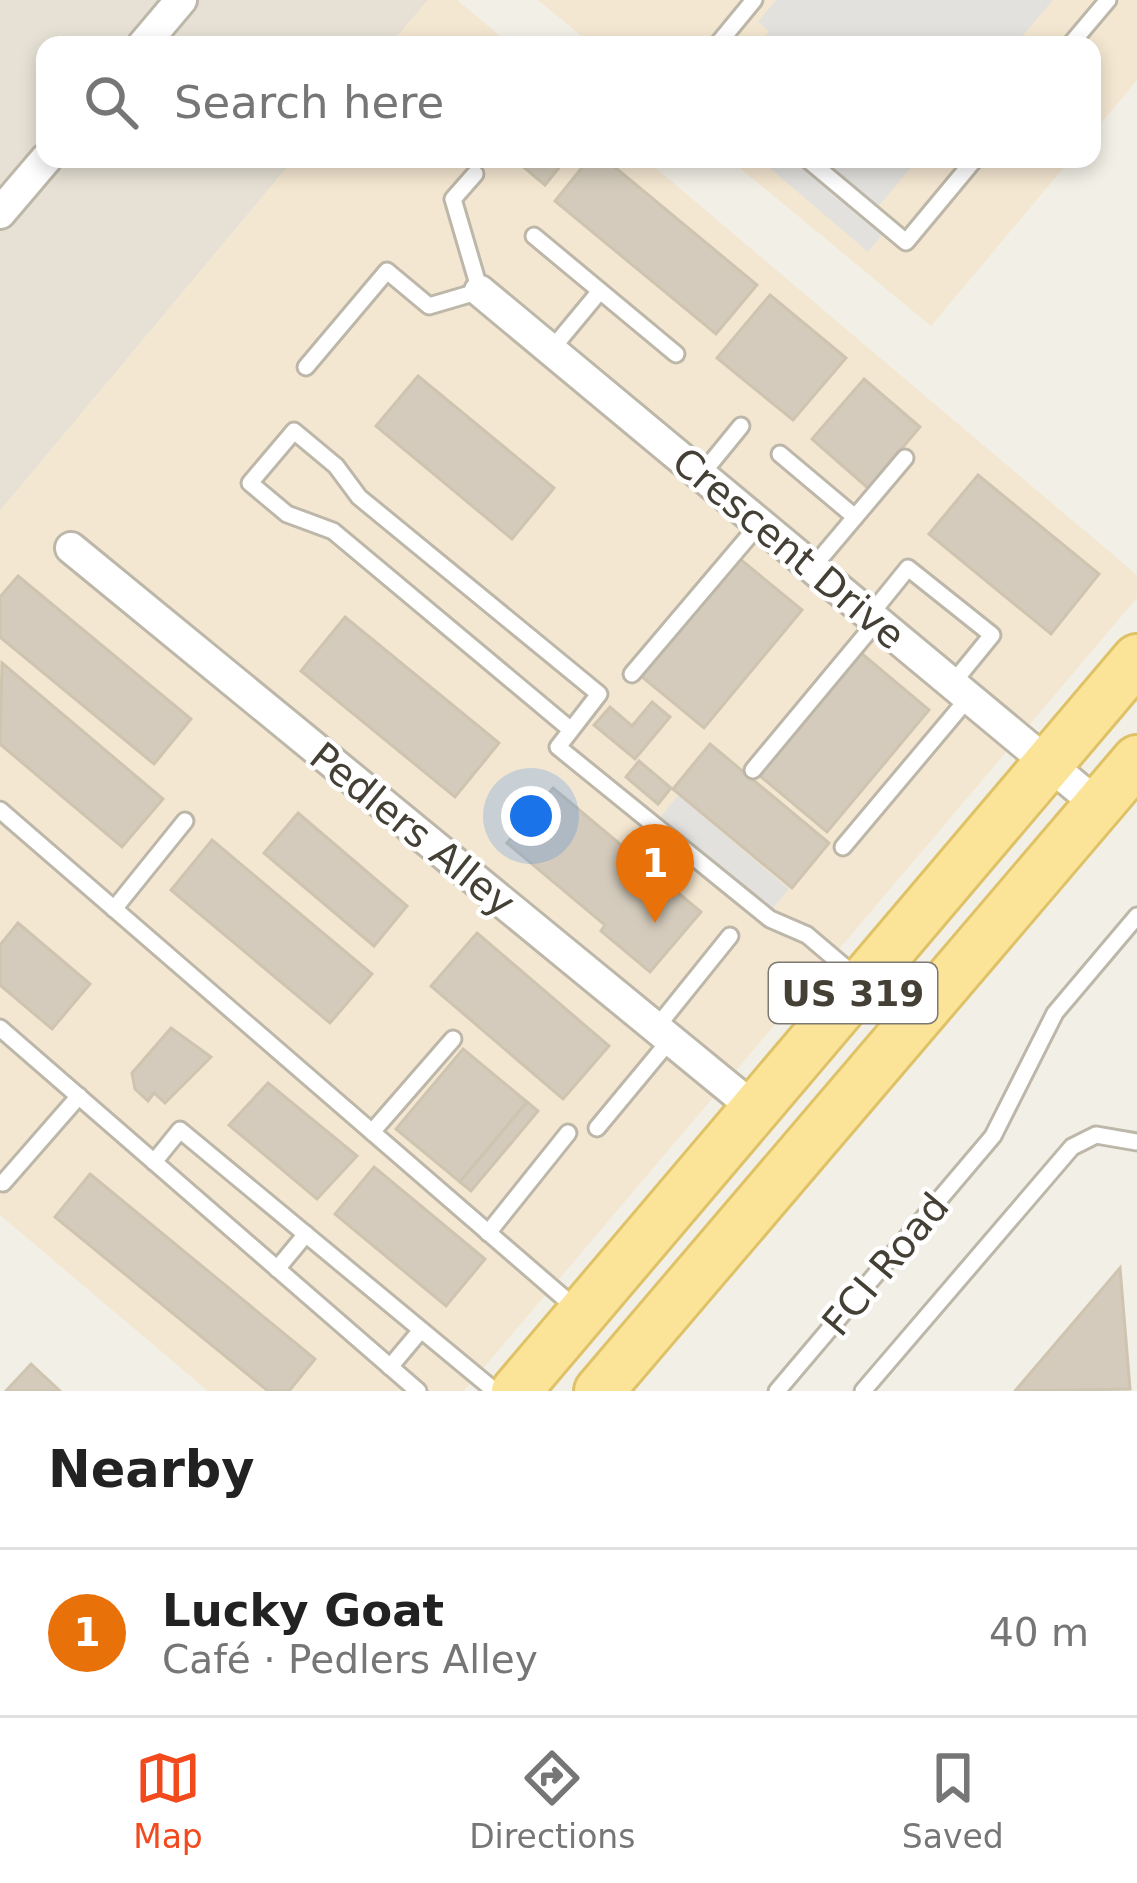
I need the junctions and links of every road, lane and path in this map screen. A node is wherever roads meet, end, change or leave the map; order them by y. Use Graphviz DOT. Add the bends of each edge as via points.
graph roads {
  1 [pos="181,0"];
  2 [pos="754,0"];
  3 [pos="1108,0"];
  4 [pos="151,36"];
  5 [pos="724,36"];
  6 [pos="1078,36"];
  7 [pos="38,168"];
  8 [pos="818,168"];
  9 [pos="968,168"];
  10 [pos="475,174"];
  11 [pos="0,213"];
  12 [pos="534,236"];
  13 [pos="480,291"];
  14 [pos="601,291"];
  15 [pos="551,350"];
  16 [pos="676,354"];
  17 [pos="306,367"];
  18 [pos="741,426"];
  19 [pos="780,454"];
  20 [pos="905,458"];
  21 [pos="701,475"];
  22 [pos="855,517"];
  23 [pos="760,523"];
  24 [pos="71,548"];
  25 [pos="813,567"];
  26 [pos="873,618"];
  27 [pos="1137,659"];
  28 [pos="632,674"];
  29 [pos="961,690"];
  30 [pos="571,730"];
  31 [pos="1137,760"];
  32 [pos="1048,764"];
  33 [pos="753,770"];
  34 [pos="1098,806"];
  35 [pos="0,810"];
  36 [pos="185,821"];
  37 [pos="844,847"];
  38 [pos="114,909"];
  39 [pos="1137,916"];
  40 [pos="730,936"];
  41 [pos="863,982"];
  42 [pos="0,1028"];
  43 [pos="663,1034"];
  44 [pos="453,1039"];
  45 [pos="79,1096"];
  46 [pos="755,1109"];
  47 [pos="597,1128"];
  48 [pos="372,1132"];
  49 [pos="568,1132"];
  50 [pos="1137,1142"];
  51 [pos="154,1162"];
  52 [pos="2,1183"];
  53 [pos="488,1233"];
  54 [pos="306,1234"];
  55 [pos="278,1269"];
  56 [pos="582,1313"];
  57 [pos="422,1330"];
  58 [pos="390,1367"];
  59 [pos="418,1391"];
  60 [pos="494,1391"];
  61 [pos="516,1391"];
  62 [pos="598,1391"];
  63 [pos="777,1391"];
  64 [pos="863,1391"];
  1 -- 4 [label="street"];
  2 -- 5 [label="lane"];
  3 -- 6 [label="lane"];
  7 -- 11 [label="street"];
  8 -- 9 [label="lane" via="906,242"];
  10 -- 13 [label="lane" via="453,199"];
  12 -- 14 [label="lane"];
  13 -- 15 [label="street, Crescent Drive"];
  13 -- 17 [label="lane" via="429,306 387,271"];
  14 -- 15 [label="lane"];
  14 -- 16 [label="lane"];
  15 -- 21 [label="street, Crescent Drive"];
  18 -- 21 [label="lane"];
  19 -- 22 [label="lane"];
  20 -- 22 [label="lane"];
  21 -- 23 [label="street, Crescent Drive"];
  22 -- 25 [label="lane"];
  23 -- 25 [label="street, Crescent Drive"];
  23 -- 28 [label="lane"];
  24 -- 43 [label="street, Pedlers Alley"];
  25 -- 26 [label="street, Crescent Drive"];
  26 -- 29 [label="street, Crescent Drive"];
  26 -- 29 [label="lane" via="908,568 992,635"];
  26 -- 33 [label="lane"];
  27 -- 32 [label="main road, US 319"];
  29 -- 32 [label="street, Crescent Drive"];
  29 -- 37 [label="lane"];
  30 -- 30 [label="lane" via="333,531 287,514 250,483 294,431 359,497 598,694"];
  30 -- 41 [label="lane" via="558,747 770,919 807,935"];
  31 -- 34 [label="main road, US 319"];
  32 -- 34 [label="street, Crescent Drive"];
  32 -- 41 [label="main road, US 319"];
  34 -- 62 [label="main road, US 319"];
  35 -- 38 [label="lane"];
  36 -- 38 [label="lane"];
  38 -- 48 [label="lane"];
  39 -- 63 [label="lane, FCI Road" via="1055,1013 993,1136"];
  40 -- 43 [label="lane"];
  41 -- 46 [label="main road, US 319"];
  42 -- 45 [label="lane"];
  43 -- 46 [label="street, Pedlers Alley"];
  43 -- 47 [label="lane"];
  44 -- 48 [label="lane"];
  45 -- 51 [label="lane"];
  45 -- 52 [label="lane"];
  46 -- 56 [label="main road, US 319"];
  48 -- 53 [label="lane"];
  49 -- 53 [label="lane"];
  50 -- 64 [label="lane" via="1096,1135 1072,1147"];
  51 -- 54 [label="lane" via="180,1130"];
  51 -- 55 [label="lane"];
  53 -- 56 [label="lane"];
  54 -- 55 [label="lane"];
  54 -- 57 [label="lane"];
  55 -- 58 [label="lane"];
  56 -- 61 [label="main road, US 319"];
  57 -- 58 [label="lane"];
  57 -- 60 [label="lane"];
  58 -- 59 [label="lane"];
}
